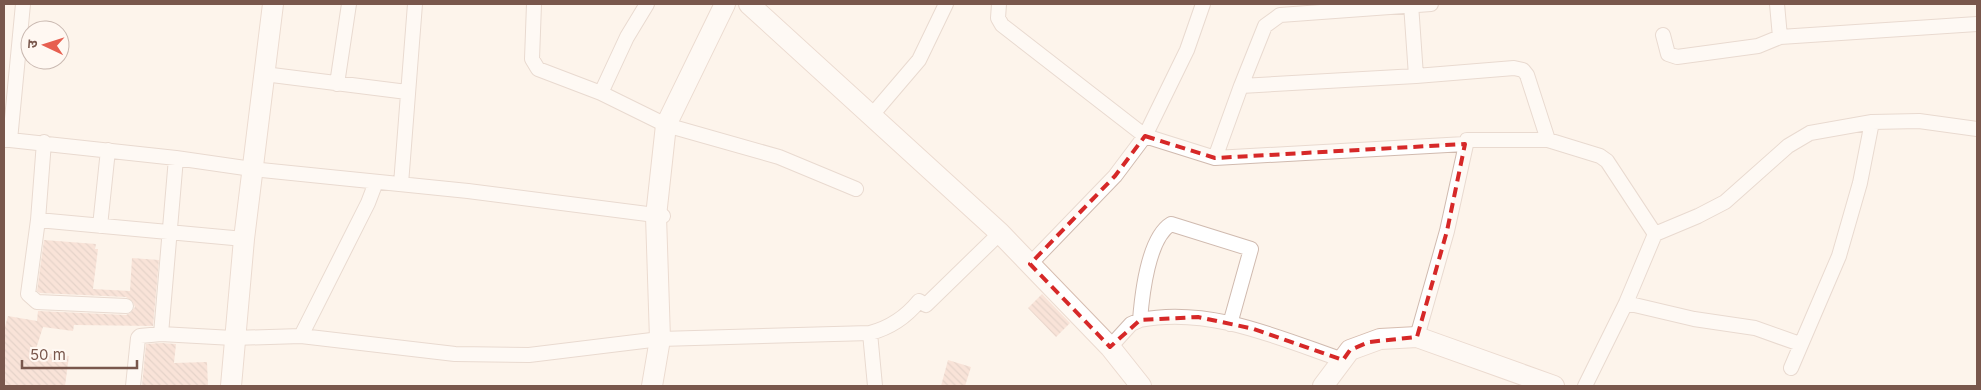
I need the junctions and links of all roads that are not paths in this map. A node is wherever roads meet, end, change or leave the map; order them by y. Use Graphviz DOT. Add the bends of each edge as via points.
graph roads {
  1 [pos="23,4"];
  2 [pos="273,4"];
  3 [pos="350,4"];
  4 [pos="416,4"];
  5 [pos="534,4"];
  6 [pos="646,4"];
  7 [pos="725,4"];
  8 [pos="748,4"];
  9 [pos="946,4"];
  10 [pos="999,4"];
  11 [pos="1203,4"];
  12 [pos="1431,4"];
  13 [pos="1776,4"];
  14 [pos="1411,5"];
  15 [pos="1977,24"];
  16 [pos="1663,35"];
  17 [pos="1780,37"];
  18 [pos="264,74"];
  19 [pos="1416,76"];
  20 [pos="337,84"];
  21 [pos="1241,86"];
  22 [pos="407,92"];
  23 [pos="601,94"];
  24 [pos="872,115"];
  25 [pos="1872,122"];
  26 [pos="666,125"];
  27 [pos="1977,129"];
  28 [pos="1145,136"];
  29 [pos="7,140"];
  30 [pos="1548,140"];
  31 [pos="44,142"];
  32 [pos="1465,144"];
  33 [pos="108,150"];
  34 [pos="176,158"];
  35 [pos="1215,158"];
  36 [pos="252,169"];
  37 [pos="376,182"];
  38 [pos="401,184"];
  39 [pos="856,189"];
  40 [pos="659,216"];
  41 [pos="38,220"];
  42 [pos="100,226"];
  43 [pos="168,233"];
  44 [pos="1000,233"];
  45 [pos="1655,234"];
  46 [pos="244,239"];
  47 [pos="1030,264"];
  48 [pos="1626,302"];
  49 [pos="126,306"];
  50 [pos="1140,320"];
  51 [pos="1230,324"];
  52 [pos="870,333"];
  53 [pos="161,334"];
  54 [pos="301,336"];
  55 [pos="1417,337"];
  56 [pos="233,338"];
  57 [pos="660,340"];
  58 [pos="1800,344"];
  59 [pos="1110,347"];
  60 [pos="1343,360"];
  61 [pos="1791,368"];
  62 [pos="133,386"];
  63 [pos="230,386"];
  64 [pos="652,386"];
  65 [pos="875,386"];
  66 [pos="1141,386"];
  67 [pos="1323,386"];
  68 [pos="1554,386"];
  69 [pos="1585,386"];
  1 -- 29 [label="street"];
  2 -- 18 [label="street"];
  3 -- 20 [label="street"];
  4 -- 22 [label="street"];
  5 -- 23 [label="street" via="532,60 538,69"];
  6 -- 23 [label="street"];
  7 -- 26 [label="street"];
  8 -- 24 [label="street"];
  9 -- 24 [label="street" via="919,60"];
  10 -- 28 [label="street" via="998,18 1002,25"];
  11 -- 28 [label="street" via="1187,50"];
  12 -- 14 [label="street"];
  13 -- 17 [label="street"];
  14 -- 19 [label="street"];
  14 -- 21 [label="street" via="1280,15 1265,26"];
  15 -- 17 [label="street"];
  16 -- 17 [label="street" via="1668,54 1677,57 1758,46"];
  18 -- 20 [label="street"];
  18 -- 36 [label="street"];
  19 -- 21 [label="street"];
  19 -- 30 [label="street" via="1514,68 1524,70"];
  20 -- 22 [label="street"];
  21 -- 35 [label="street"];
  22 -- 38 [label="street"];
  23 -- 26 [label="street"];
  24 -- 44 [label="street"];
  25 -- 27 [label="street" via="1919,121"];
  25 -- 45 [label="street" via="1810,133 1788,146 1725,202"];
  25 -- 58 [label="street" via="1860,183 1839,256"];
  26 -- 39 [label="street" via="779,158"];
  26 -- 40 [label="street"];
  28 -- 35 [label="street"];
  28 -- 47 [label="street" via="1115,176"];
  29 -- 31 [label="street"];
  30 -- 32 [label="street" via="1471,138"];
  30 -- 45 [label="street" via="1608,161"];
  31 -- 33 [label="street"];
  31 -- 41 [label="street"];
  32 -- 35 [label="street"];
  32 -- 55 [label="street" via="1447,231"];
  33 -- 34 [label="street"];
  33 -- 42 [label="street"];
  34 -- 36 [label="street"];
  34 -- 43 [label="street"];
  36 -- 37 [label="street"];
  36 -- 46 [label="street"];
  37 -- 38 [label="street"];
  37 -- 54 [label="street"];
  38 -- 40 [label="street"];
  40 -- 57 [label="street"];
  41 -- 42 [label="street"];
  41 -- 49 [label="street" via="28,294 31,298 37,302"];
  42 -- 43 [label="street"];
  43 -- 46 [label="street"];
  43 -- 53 [label="street"];
  44 -- 47 [label="street"];
  44 -- 52 [label="street" via="926,305 919,301 885,329"];
  45 -- 48 [label="street"];
  46 -- 56 [label="street"];
  47 -- 59 [label="street"];
  48 -- 58 [label="street" via="1694,319 1755,328"];
  48 -- 69 [label="street"];
  50 -- 51 [label="street" via="1198,317"];
  50 -- 51 [label="street" via="1142,288 1149,265 1164,229 1171,224 1250,250"];
  50 -- 59 [label="street" via="1131,324"];
  51 -- 60 [label="street"];
  52 -- 57 [label="street"];
  52 -- 65 [label="street"];
  53 -- 56 [label="street"];
  53 -- 62 [label="street" via="138,338"];
  54 -- 56 [label="street"];
  54 -- 57 [label="street" via="455,354 529,354"];
  55 -- 60 [label="street" via="1369,342 1350,350"];
  55 -- 68 [label="street"];
  56 -- 63 [label="street"];
  57 -- 64 [label="street"];
  58 -- 61 [label="street"];
  59 -- 66 [label="street"];
  60 -- 67 [label="street"];
}
